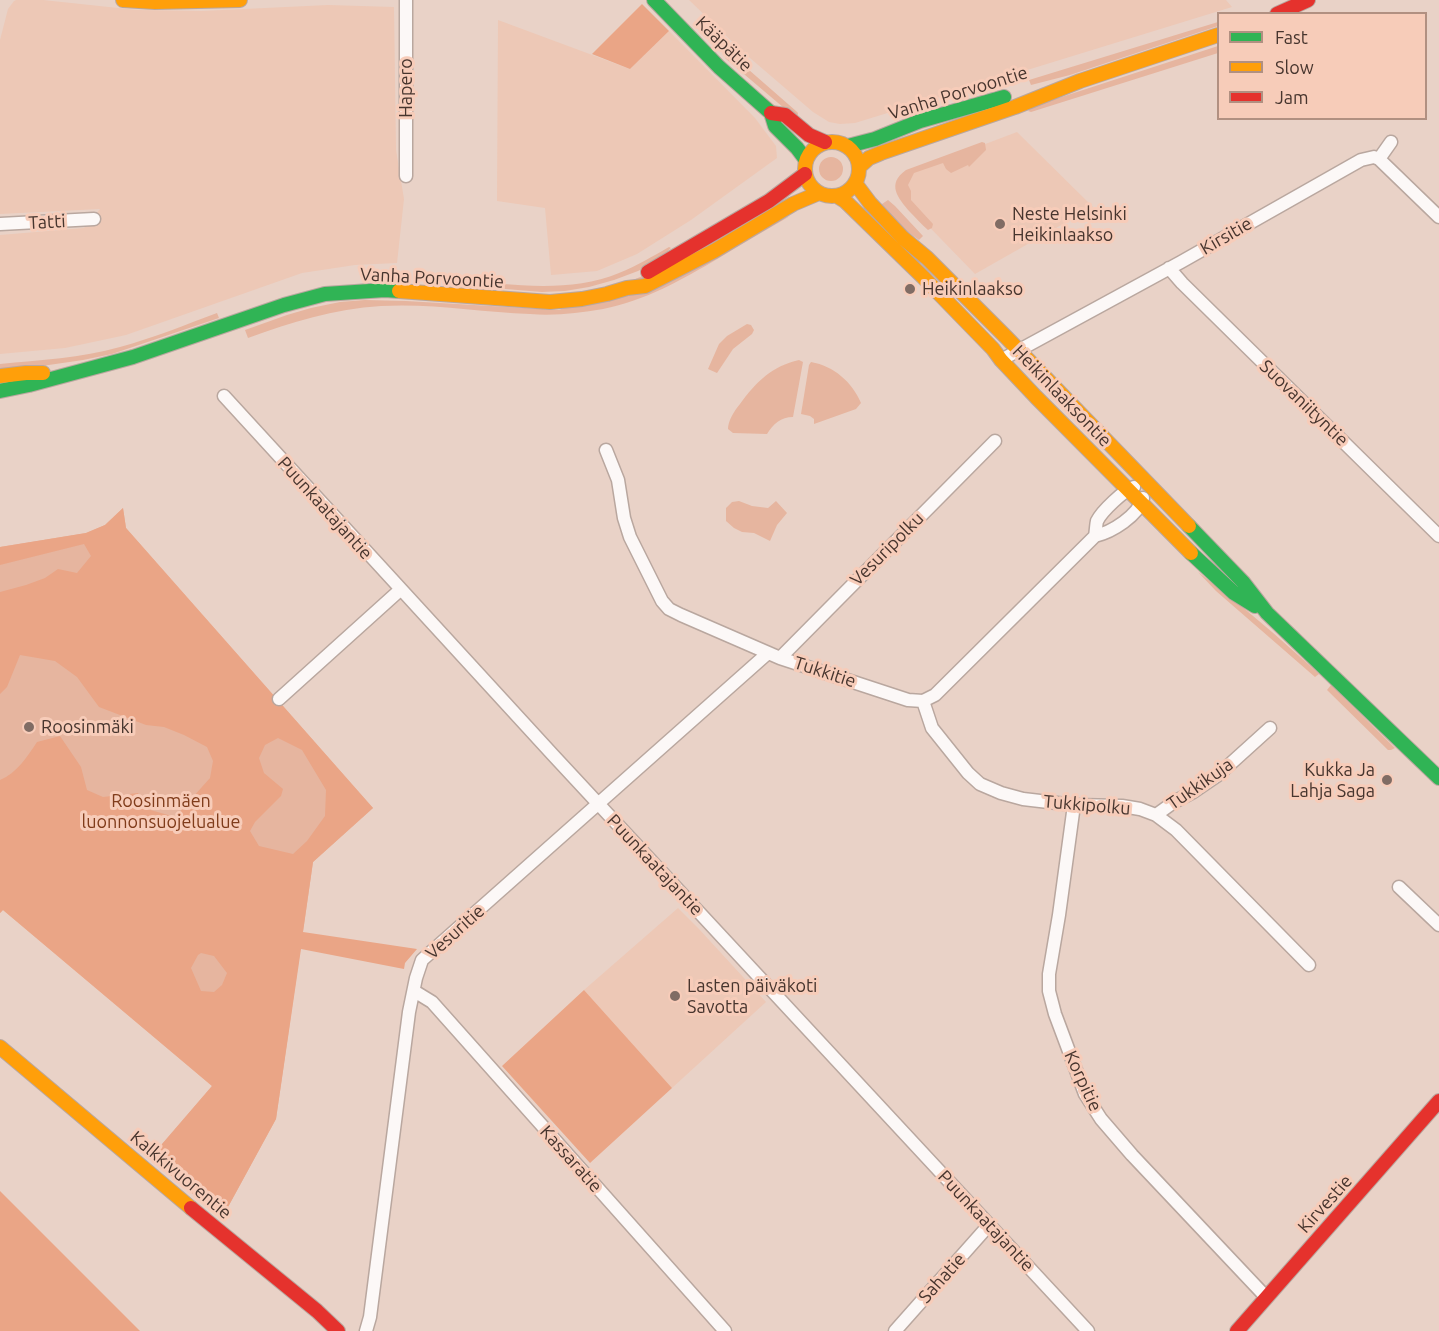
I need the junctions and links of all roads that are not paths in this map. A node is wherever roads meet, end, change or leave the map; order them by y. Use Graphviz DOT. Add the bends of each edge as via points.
graph roads {
  1 [pos="123,0"];
  2 [pos="240,0"];
  3 [pos="406,0"];
  4 [pos="654,0"];
  5 [pos="1308,0"];
  6 [pos="1281,12"];
  7 [pos="1217,35"];
  8 [pos="1080,81"];
  9 [pos="771,113"];
  10 [pos="825,142"];
  11 [pos="1391,142"];
  12 [pos="848,146"];
  13 [pos="1379,159"];
  14 [pos="805,167"];
  15 [pos="859,167"];
  16 [pos="406,176"];
  17 [pos="855,183"];
  18 [pos="819,193"];
  19 [pos="837,196"];
  20 [pos="1439,217"];
  21 [pos="94,219"];
  22 [pos="0,224"];
  23 [pos="1169,268"];
  24 [pos="627,288"];
  25 [pos="1019,350"];
  26 [pos="1002,360"];
  27 [pos="66,374"];
  28 [pos="0,376"];
  29 [pos="0,391"];
  30 [pos="224,396"];
  31 [pos="995,441"];
  32 [pos="606,450"];
  33 [pos="1147,483"];
  34 [pos="1127,489"];
  35 [pos="1142,504"];
  36 [pos="1095,536"];
  37 [pos="1439,536"];
  38 [pos="400,590"];
  39 [pos="1267,613"];
  40 [pos="774,656"];
  41 [pos="279,699"];
  42 [pos="923,701"];
  43 [pos="1270,728"];
  44 [pos="1439,778"];
  45 [pos="597,803"];
  46 [pos="1074,805"];
  47 [pos="1156,815"];
  48 [pos="1400,887"];
  49 [pos="1439,925"];
  50 [pos="1309,965"];
  51 [pos="414,991"];
  52 [pos="0,1047"];
  53 [pos="1439,1101"];
  54 [pos="989,1225"];
  55 [pos="1266,1297"];
  56 [pos="338,1331"];
  57 [pos="366,1331"];
  58 [pos="725,1331"];
  59 [pos="895,1331"];
  60 [pos="1088,1331"];
  61 [pos="1237,1331"];
  1 -- 2 [label="main road"];
  3 -- 16 [label="street, Hapero"];
  4 -- 9 [label="main road, Kääpätie" via="719,67"];
  5 -- 6 [label="main road"];
  7 -- 8 [label="main road, Vanha Porvoontie"];
  8 -- 12 [label="main road, Vanha Porvoontie" via="1048,84"];
  8 -- 15 [label="main road, Vanha Porvoontie" via="880,153"];
  9 -- 10 [label="main road, Kääpätie" via="785,116"];
  9 -- 14 [label="main road, Kääpätie" via="775,126 797,148"];
  10 -- 12 [label="main road" via="837,141"];
  10 -- 14 [label="main road" via="809,153"];
  11 -- 13 [label="street"];
  12 -- 15 [label="main road"];
  13 -- 20 [label="street"];
  13 -- 23 [label="street, Kirsitie" via="1361,160"];
  14 -- 18 [label="main road" via="809,184"];
  14 -- 24 [label="main road, Vanha Porvoontie" via="769,201"];
  15 -- 17 [label="main road"];
  17 -- 19 [label="main road"];
  17 -- 25 [label="main road, Heikinlaaksontie" via="903,238"];
  18 -- 19 [label="main road"];
  18 -- 24 [label="main road, Vanha Porvoontie" via="681,269 645,286"];
  19 -- 26 [label="main road, Heikinlaaksontie" via="916,270"];
  21 -- 22 [label="street, Tatti"];
  23 -- 25 [label="street, Kirsitie"];
  23 -- 37 [label="street, Suovaniityntie"];
  24 -- 27 [label="main road, Vanha Porvoontie" via="550,302 385,290 325,294 284,304 133,357"];
  25 -- 26 [label="street, Kirsitie"];
  25 -- 33 [label="main road, Heikinlaaksontie"];
  26 -- 34 [label="main road, Heikinlaaksontie"];
  27 -- 28 [label="main road, Vanha Porvoontie"];
  27 -- 29 [label="main road, Vanha Porvoontie"];
  30 -- 38 [label="street, Puunkaatajantie"];
  31 -- 40 [label="street, Vesuripolku"];
  32 -- 40 [label="street, Tukkitie" via="618,480 630,537 662,601 681,615"];
  33 -- 34 [label="street"];
  33 -- 35 [label="street"];
  33 -- 39 [label="main road, Heikinlaaksontie" via="1243,582"];
  34 -- 35 [label="main road, Heikinlaaksontie"];
  34 -- 36 [label="street" via="1097,521"];
  35 -- 36 [label="street" via="1132,516 1107,533"];
  35 -- 39 [label="main road, Heikinlaaksontie" via="1234,593"];
  36 -- 42 [label="street" via="935,694"];
  38 -- 41 [label="street"];
  38 -- 45 [label="street, Puunkaatajantie"];
  39 -- 44 [label="main road, Heikinlaaksontie"];
  40 -- 42 [label="street, Tukkitie"];
  40 -- 45 [label="street, Vesuritie"];
  42 -- 46 [label="street, Tukkipolku" via="932,728 980,784 1023,799"];
  43 -- 47 [label="street, Tukkikuja" via="1218,775"];
  45 -- 51 [label="street, Vesuritie" via="422,960"];
  45 -- 54 [label="street, Puunkaatajantie"];
  46 -- 47 [label="street, Tukkipolku" via="1122,806"];
  46 -- 55 [label="street, Korpitie" via="1049,991 1081,1084 1101,1119"];
  47 -- 50 [label="street, Tukkipolku" via="1176,830"];
  48 -- 49 [label="street"];
  51 -- 57 [label="street, Vesuritie"];
  51 -- 58 [label="street, Kassaratie" via="432,1002"];
  52 -- 56 [label="main road, Kalkkivuorentie"];
  53 -- 55 [label="main road, Kirvestie"];
  54 -- 59 [label="street, Sahatie"];
  54 -- 60 [label="street, Puunkaatajantie"];
  55 -- 61 [label="main road, Kirvestie"];
}
